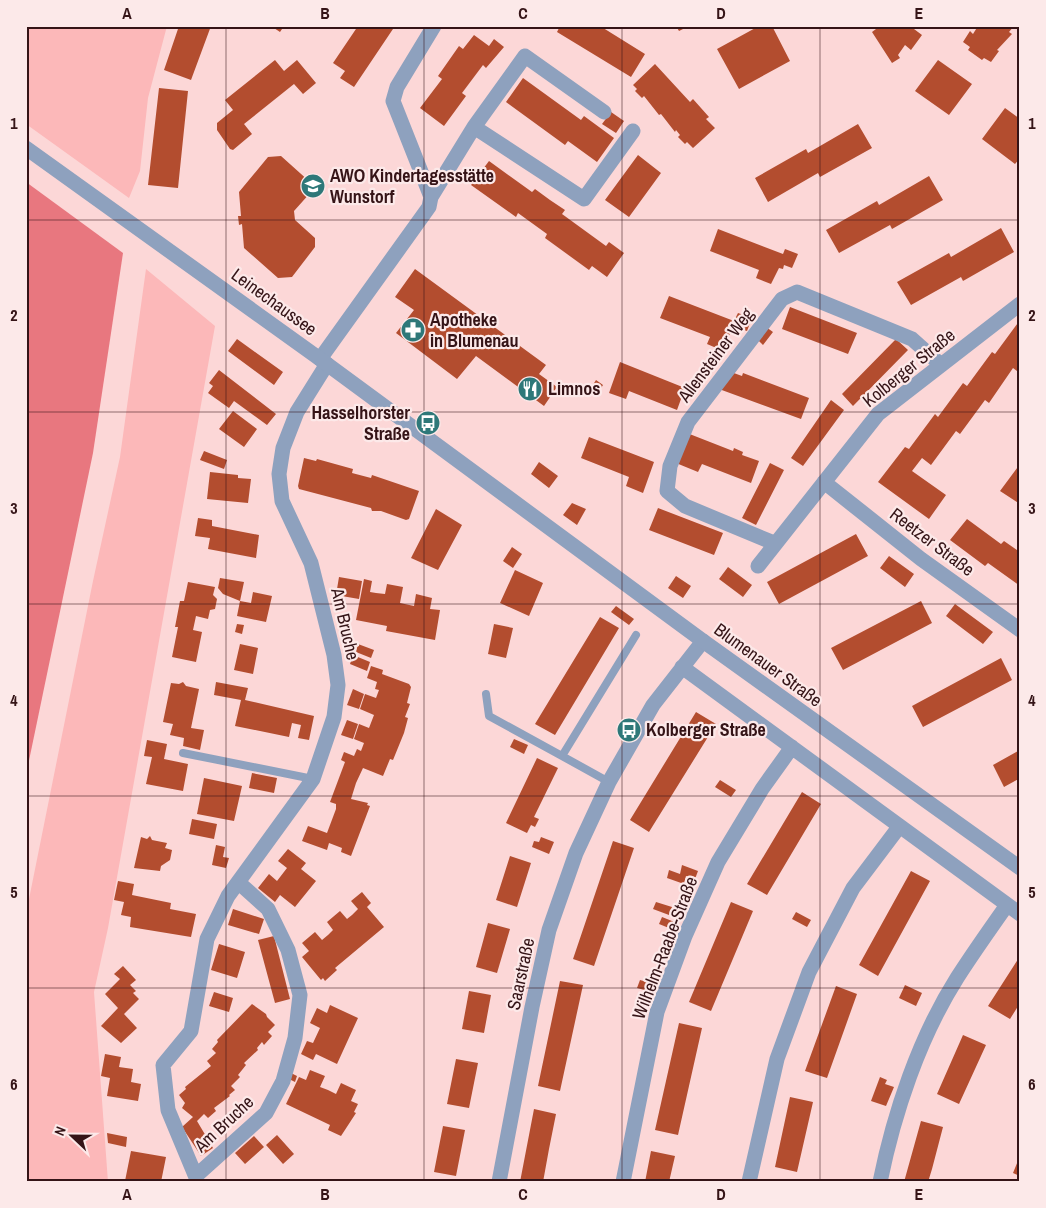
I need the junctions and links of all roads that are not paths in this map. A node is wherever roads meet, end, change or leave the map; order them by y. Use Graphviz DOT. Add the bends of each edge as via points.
graph roads {
  1 [pos="434,26"];
  2 [pos="604,112"];
  3 [pos="474,127"];
  4 [pos="633,130"];
  5 [pos="26,148"];
  6 [pos="431,197"];
  7 [pos="1020,304"];
  8 [pos="324,362"];
  9 [pos="940,364"];
  10 [pos="824,482"];
  11 [pos="498,488"];
  12 [pos="774,544"];
  13 [pos="758,566"];
  14 [pos="1020,630"];
  15 [pos="636,635"];
  16 [pos="703,641"];
  17 [pos="682,667"];
  18 [pos="486,694"];
  19 [pos="792,747"];
  20 [pos="183,753"];
  21 [pos="562,756"];
  22 [pos="313,778"];
  23 [pos="609,782"];
  24 [pos="899,827"];
  25 [pos="1020,868"];
  26 [pos="238,882"];
  27 [pos="1007,905"];
  28 [pos="1020,914"];
  29 [pos="197,1178"];
  30 [pos="500,1182"];
  31 [pos="623,1182"];
  32 [pos="749,1182"];
  33 [pos="880,1182"];
  1 -- 6 [label="street" via="397,87 393,101"];
  2 -- 3 [label="street" via="524,56"];
  3 -- 4 [label="street" via="584,200"];
  3 -- 6 [label="street"];
  5 -- 8 [label="street, Leinechaussee"];
  6 -- 8 [label="street" via="429,207"];
  7 -- 9 [label="street, Kolberger Straße"];
  8 -- 11 [label="street, Leinechaussee"];
  8 -- 22 [label="street, Am Bruche" via="297,412 283,448 279,474 282,500 310,563 334,656 338,685 334,717"];
  9 -- 10 [label="street, Kolberger Straße" via="878,414"];
  9 -- 12 [label="street, Allensteiner Weg" via="912,339 821,301 797,292 782,299 688,422 670,466 667,491 685,506"];
  10 -- 12 [label="street, Kolberger Straße"];
  10 -- 14 [label="street, Reetzer Straße"];
  11 -- 16 [label="street, Blumenauer Straße"];
  12 -- 13 [label="street, Kolberger Straße"];
  15 -- 21 [label="lane"];
  16 -- 17 [label="street, Saarstraße"];
  16 -- 25 [label="street, Blumenauer Straße"];
  17 -- 19 [label="street"];
  17 -- 23 [label="street, Saarstraße" via="653,705"];
  18 -- 21 [label="lane" via="489,716"];
  19 -- 24 [label="street"];
  19 -- 31 [label="street, Wilhelm-Raabe-Straße" via="762,789 718,862 685,936 657,1012"];
  20 -- 22 [label="lane"];
  21 -- 23 [label="lane"];
  22 -- 26 [label="street, Am Bruche"];
  23 -- 30 [label="street, Saarstraße" via="576,853 549,930"];
  24 -- 27 [label="street"];
  24 -- 32 [label="street" via="853,888 808,972 777,1059"];
  26 -- 29 [label="street, Am Bruche" via="207,939 191,1031 162,1065 168,1110"];
  26 -- 29 [label="street, Am Bruche" via="268,909 288,950 300,995 295,1038 283,1081 266,1113"];
  27 -- 28 [label="street"];
  27 -- 33 [label="street" via="956,979 921,1049 901,1102"];
}
